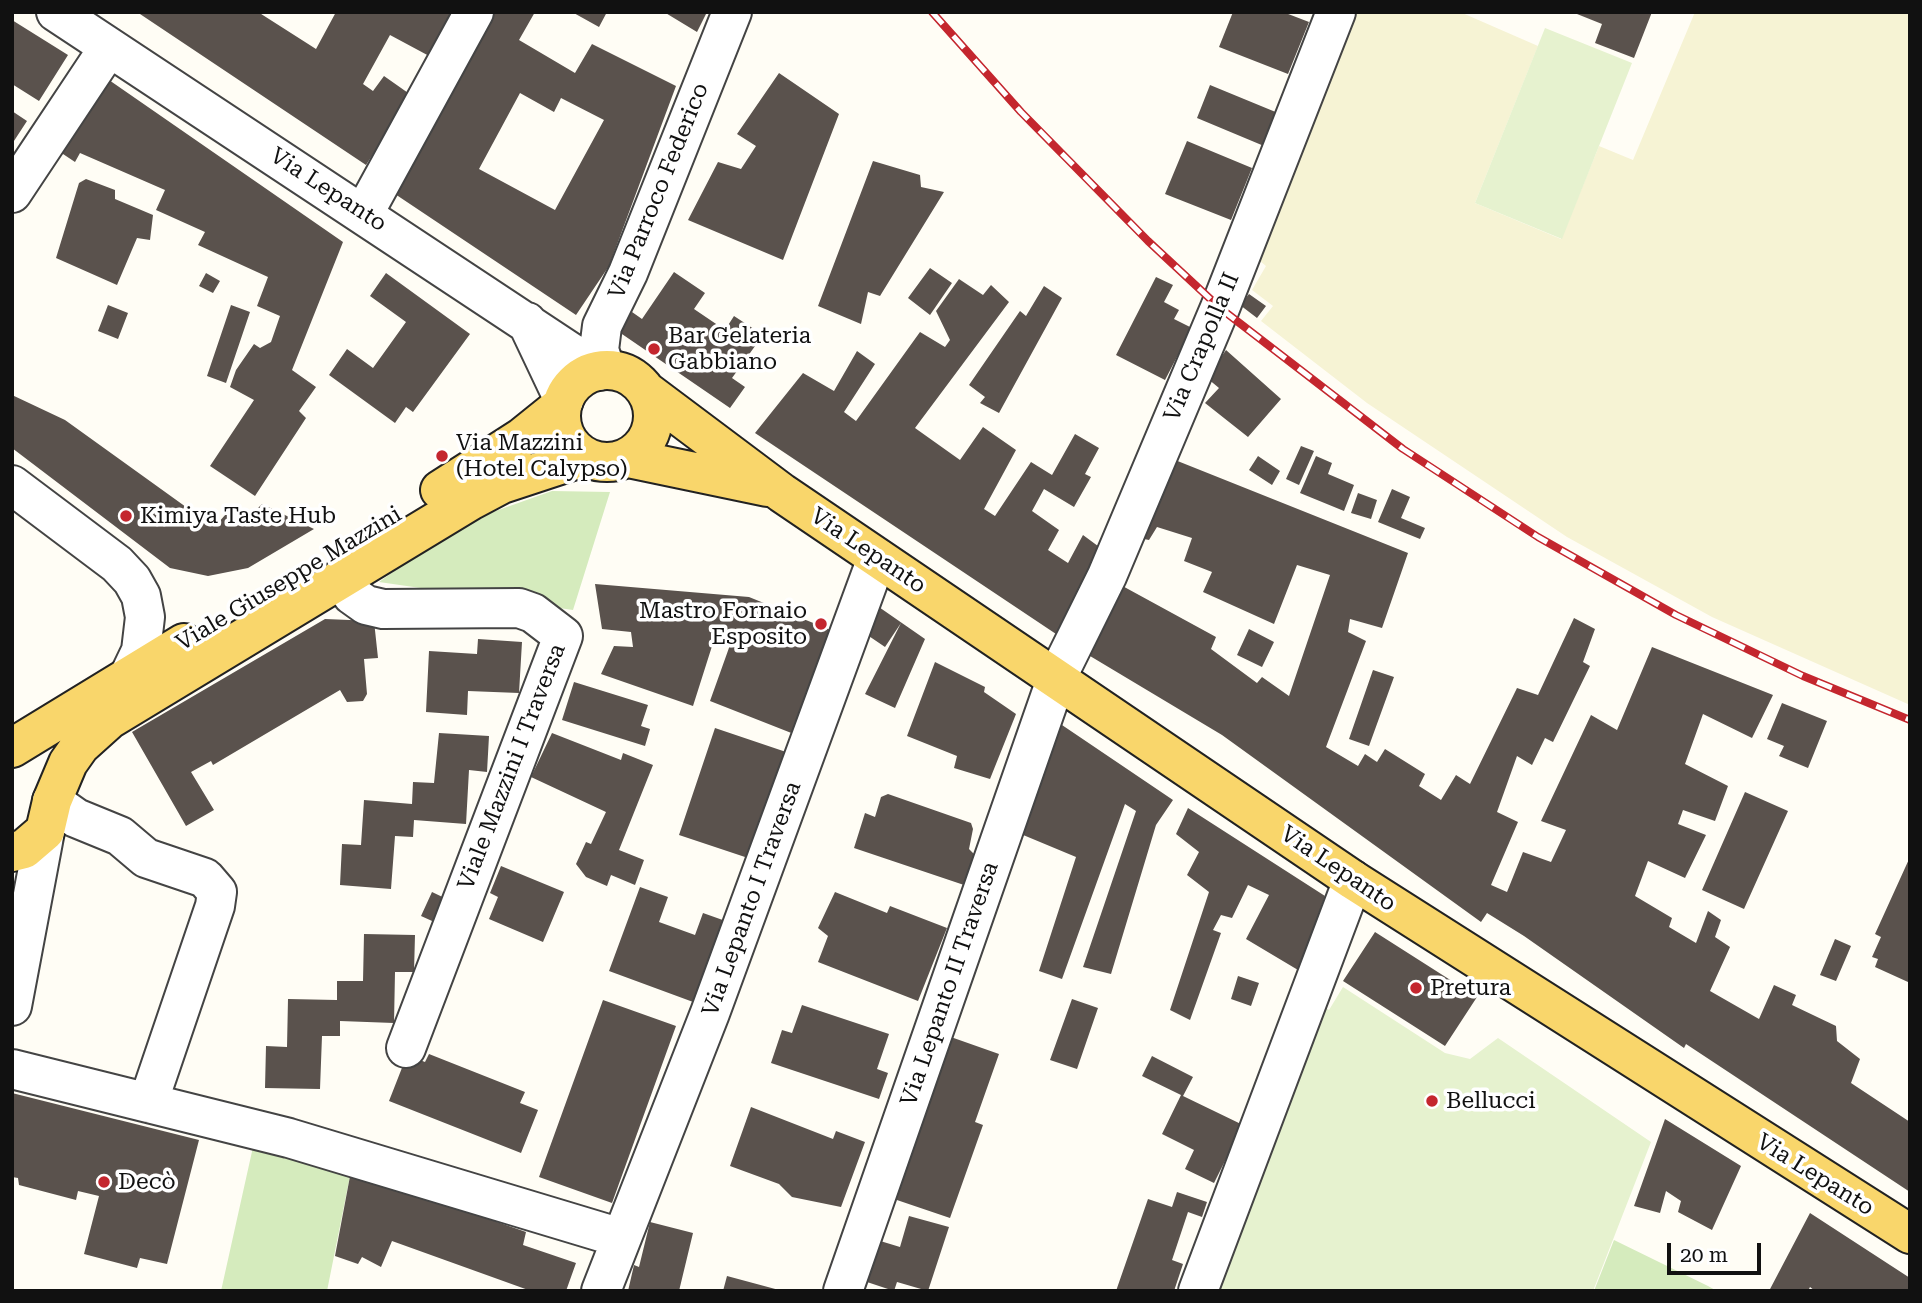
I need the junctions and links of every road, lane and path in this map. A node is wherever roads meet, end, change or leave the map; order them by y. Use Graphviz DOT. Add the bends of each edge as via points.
graph roads {
  1 [pos="56,12"];
  2 [pos="474,12"];
  3 [pos="732,12"];
  4 [pos="1336,12"];
  5 [pos="108,47"];
  6 [pos="12,193"];
  7 [pos="364,213"];
  8 [pos="526,320"];
  9 [pos="602,370"];
  10 [pos="646,391"];
  11 [pos="563,403"];
  12 [pos="584,457"];
  13 [pos="628,458"];
  14 [pos="12,485"];
  15 [pos="776,488"];
  16 [pos="877,558"];
  17 [pos="341,578"];
  18 [pos="129,676"];
  19 [pos="1057,677"];
  20 [pos="12,748"];
  21 [pos="12,759"];
  22 [pos="48,816"];
  23 [pos="12,852"];
  24 [pos="1353,880"];
  25 [pos="12,886"];
  26 [pos="26,938"];
  27 [pos="12,1006"];
  28 [pos="406,1048"];
  29 [pos="12,1069"];
  30 [pos="148,1103"];
  31 [pos="1910,1234"];
  32 [pos="621,1238"];
  33 [pos="601,1291"];
  34 [pos="843,1291"];
  35 [pos="1198,1291"];
  1 -- 5 [label="street, Via Lepanto"];
  2 -- 7 [label="street"];
  3 -- 9 [label="street, Via Parroco Federico" via="628,273 601,326 598,350"];
  4 -- 19 [label="street, Via Crapolla II" via="1220,308 1107,576"];
  5 -- 6 [label="street"];
  5 -- 7 [label="street, Via Lepanto"];
  7 -- 8 [label="street, Via Lepanto"];
  8 -- 9 [label="street, Via Lepanto"];
  8 -- 11 [label="street"];
  9 -- 10 [label="main road" via="621,372"];
  9 -- 11 [label="main road" via="577,380"];
  10 -- 13 [label="main road" via="653,405 650,436"];
  10 -- 15 [label="main road, Via Lepanto"];
  11 -- 12 [label="main road" via="564,435"];
  11 -- 18 [label="main road, Viale Giuseppe Mazzini" via="522,438 465,475"];
  12 -- 13 [label="main road" via="598,463"];
  12 -- 17 [label="main road, Viale Giuseppe Mazzini" via="502,484"];
  13 -- 15 [label="main road, Via Lepanto"];
  14 -- 18 [label="street" via="132,580 145,617 141,651"];
  15 -- 16 [label="main road, Via Lepanto"];
  16 -- 19 [label="main road, Via Lepanto"];
  16 -- 32 [label="street, Via Lepanto I Traversa" via="710,1013"];
  17 -- 22 [label="main road, Viale Giuseppe Mazzini" via="110,719 74,754"];
  17 -- 28 [label="street, Viale Mazzini I Traversa" via="366,605 383,609 519,608 533,612 563,636"];
  18 -- 20 [label="main road, Viale Giuseppe Mazzini"];
  19 -- 24 [label="main road, Via Lepanto"];
  19 -- 34 [label="street, Via Lepanto II Traversa"];
  21 -- 22 [label="main road" via="38,773 48,786"];
  22 -- 23 [label="main road, Viale Giuseppe Mazzini" via="24,849"];
  22 -- 26 [label="street"];
  22 -- 30 [label="street" via="76,818 120,836 146,858 205,878 217,892"];
  24 -- 31 [label="main road, Via Lepanto"];
  24 -- 35 [label="street"];
  25 -- 26 [label="street" via="23,912"];
  26 -- 27 [label="street"];
  29 -- 30 [label="street"];
  30 -- 32 [label="street" via="289,1138"];
  32 -- 33 [label="street, Via Lepanto I Traversa"];
}
